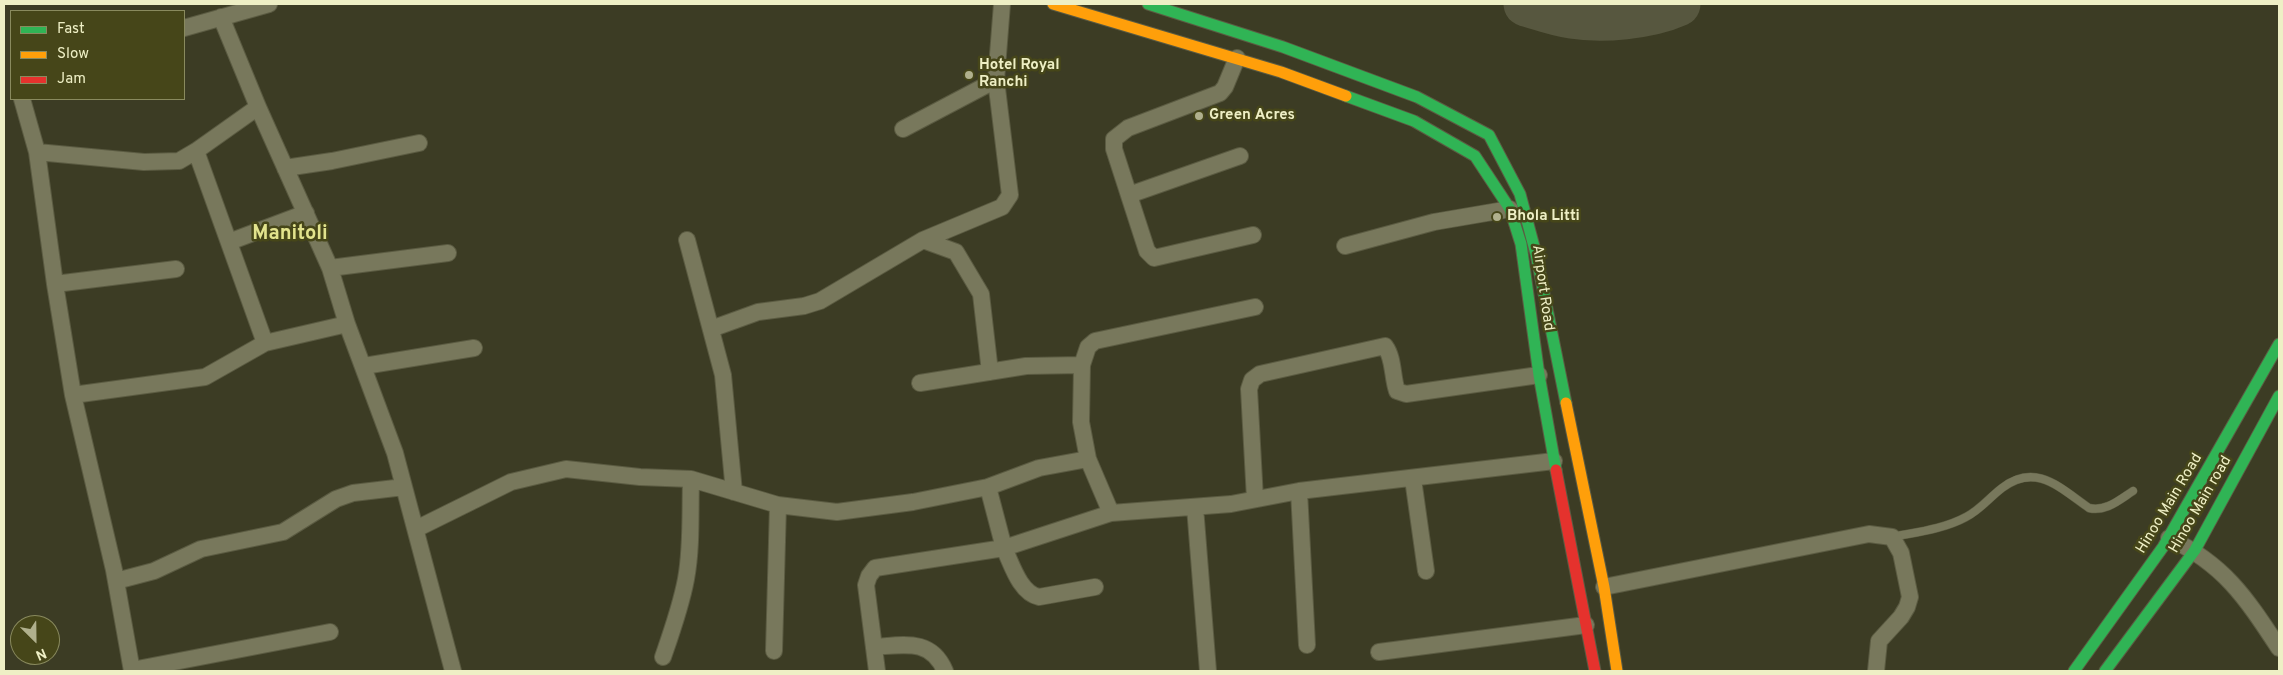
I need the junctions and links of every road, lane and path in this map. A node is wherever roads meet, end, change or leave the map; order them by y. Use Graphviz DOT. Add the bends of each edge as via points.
graph roads {
  1 [pos="269,4"];
  2 [pos="1002,4"];
  3 [pos="1052,4"];
  4 [pos="1148,4"];
  5 [pos="221,17"];
  6 [pos="185,28"];
  7 [pos="1237,58"];
  8 [pos="996,80"];
  9 [pos="22,100"];
  10 [pos="258,107"];
  11 [pos="903,129"];
  12 [pos="419,143"];
  13 [pos="196,151"];
  14 [pos="37,152"];
  15 [pos="1240,156"];
  16 [pos="285,168"];
  17 [pos="1129,195"];
  18 [pos="1510,209"];
  19 [pos="306,213"];
  20 [pos="1253,235"];
  21 [pos="687,240"];
  22 [pos="923,240"];
  23 [pos="229,242"];
  24 [pos="1345,246"];
  25 [pos="448,253"];
  26 [pos="330,268"];
  27 [pos="176,269"];
  28 [pos="55,284"];
  29 [pos="1255,307"];
  30 [pos="347,324"];
  31 [pos="711,330"];
  32 [pos="265,343"];
  33 [pos="2279,344"];
  34 [pos="474,348"];
  35 [pos="1082,365"];
  36 [pos="364,366"];
  37 [pos="990,372"];
  38 [pos="1539,375"];
  39 [pos="920,383"];
  40 [pos="73,395"];
  41 [pos="2279,396"];
  42 [pos="1088,460"];
  43 [pos="1554,461"];
  44 [pos="691,479"];
  45 [pos="1413,479"];
  46 [pos="404,487"];
  47 [pos="988,488"];
  48 [pos="1298,491"];
  49 [pos="2133,491"];
  50 [pos="734,492"];
  51 [pos="1256,499"];
  52 [pos="778,505"];
  53 [pos="1195,507"];
  54 [pos="1111,513"];
  55 [pos="416,529"];
  56 [pos="1892,538"];
  57 [pos="2169,538"];
  58 [pos="1004,548"];
  59 [pos="2195,550"];
  60 [pos="1426,571"];
  61 [pos="116,580"];
  62 [pos="1095,587"];
  63 [pos="1604,587"];
  64 [pos="1586,624"];
  65 [pos="330,632"];
  66 [pos="1307,645"];
  67 [pos="874,647"];
  68 [pos="2279,648"];
  69 [pos="774,652"];
  70 [pos="1380,652"];
  71 [pos="663,657"];
  72 [pos="132,671"];
  73 [pos="453,671"];
  74 [pos="877,671"];
  75 [pos="945,671"];
  76 [pos="1208,671"];
  77 [pos="1595,671"];
  78 [pos="1617,671"];
  79 [pos="1876,671"];
  80 [pos="2074,671"];
  81 [pos="2105,671"];
  1 -- 5 [label="street"];
  2 -- 8 [label="street"];
  3 -- 7 [label="street, Airport Road"];
  4 -- 63 [label="street, Airport Road" via="1283,47 1417,97 1489,135 1520,194 1536,254"];
  5 -- 6 [label="street"];
  5 -- 10 [label="street"];
  7 -- 17 [label="street" via="1220,93 1128,128 1114,139 1114,149"];
  7 -- 18 [label="street, Airport Road" via="1414,121 1475,156"];
  8 -- 11 [label="street"];
  8 -- 22 [label="street" via="1010,195 1002,207"];
  9 -- 14 [label="street"];
  10 -- 13 [label="street"];
  10 -- 16 [label="street"];
  12 -- 16 [label="street"];
  13 -- 14 [label="street" via="179,161 158,163"];
  13 -- 23 [label="street"];
  14 -- 28 [label="street"];
  15 -- 17 [label="street"];
  16 -- 19 [label="street"];
  17 -- 20 [label="street" via="1147,251 1154,258"];
  18 -- 24 [label="street" via="1434,222"];
  18 -- 38 [label="street, Airport Road" via="1520,244"];
  19 -- 23 [label="street"];
  19 -- 26 [label="street"];
  21 -- 31 [label="street"];
  22 -- 31 [label="street" via="820,301 758,312"];
  22 -- 37 [label="street" via="956,252 981,294"];
  23 -- 32 [label="street"];
  25 -- 26 [label="street"];
  26 -- 30 [label="street"];
  27 -- 28 [label="street"];
  28 -- 40 [label="street"];
  29 -- 35 [label="street" via="1095,341 1088,347"];
  30 -- 32 [label="street"];
  30 -- 36 [label="street"];
  31 -- 50 [label="street" via="726,399"];
  32 -- 40 [label="street" via="205,377"];
  33 -- 57 [label="street, Hinoo Main Road"];
  34 -- 36 [label="street"];
  35 -- 37 [label="street" via="1026,366"];
  35 -- 42 [label="street" via="1081,422"];
  36 -- 46 [label="street"];
  37 -- 39 [label="street"];
  38 -- 43 [label="street, Airport Road"];
  38 -- 51 [label="street" via="1406,394 1397,391 1389,351 1385,346 1260,374 1252,380 1249,389"];
  40 -- 61 [label="street"];
  41 -- 59 [label="street, Hinoo Main road"];
  42 -- 47 [label="street" via="1039,468"];
  42 -- 54 [label="street"];
  43 -- 45 [label="street"];
  43 -- 64 [label="street, Airport Road"];
  44 -- 50 [label="street"];
  44 -- 55 [label="street" via="566,470 511,482"];
  44 -- 71 [label="street" via="686,578"];
  45 -- 48 [label="street"];
  45 -- 60 [label="street"];
  46 -- 55 [label="street"];
  46 -- 61 [label="street" via="353,493 336,499 283,532 201,549 154,571"];
  47 -- 52 [label="street" via="837,512"];
  47 -- 58 [label="street"];
  48 -- 51 [label="street"];
  48 -- 66 [label="street"];
  49 -- 56 [label="lane" via="2111,506 2094,509 2049,481 2022,476 1954,523"];
  50 -- 52 [label="street"];
  51 -- 53 [label="street"];
  52 -- 69 [label="street"];
  53 -- 54 [label="street"];
  53 -- 76 [label="street"];
  54 -- 58 [label="street"];
  55 -- 73 [label="street"];
  56 -- 63 [label="street" via="1869,534"];
  56 -- 79 [label="street" via="1901,553 1910,597 1901,617 1879,641"];
  57 -- 59 [label="street"];
  57 -- 80 [label="street, Hinoo Main Road"];
  58 -- 62 [label="street" via="1031,596"];
  58 -- 67 [label="street" via="875,568 866,585"];
  59 -- 68 [label="street" via="2231,581"];
  59 -- 81 [label="street, Hinoo Main road"];
  61 -- 72 [label="street"];
  63 -- 78 [label="street, Airport Road"];
  64 -- 70 [label="street"];
  64 -- 77 [label="street, Airport Road"];
  65 -- 72 [label="street"];
  67 -- 74 [label="street"];
  67 -- 75 [label="street" via="911,645 929,650"];
}
